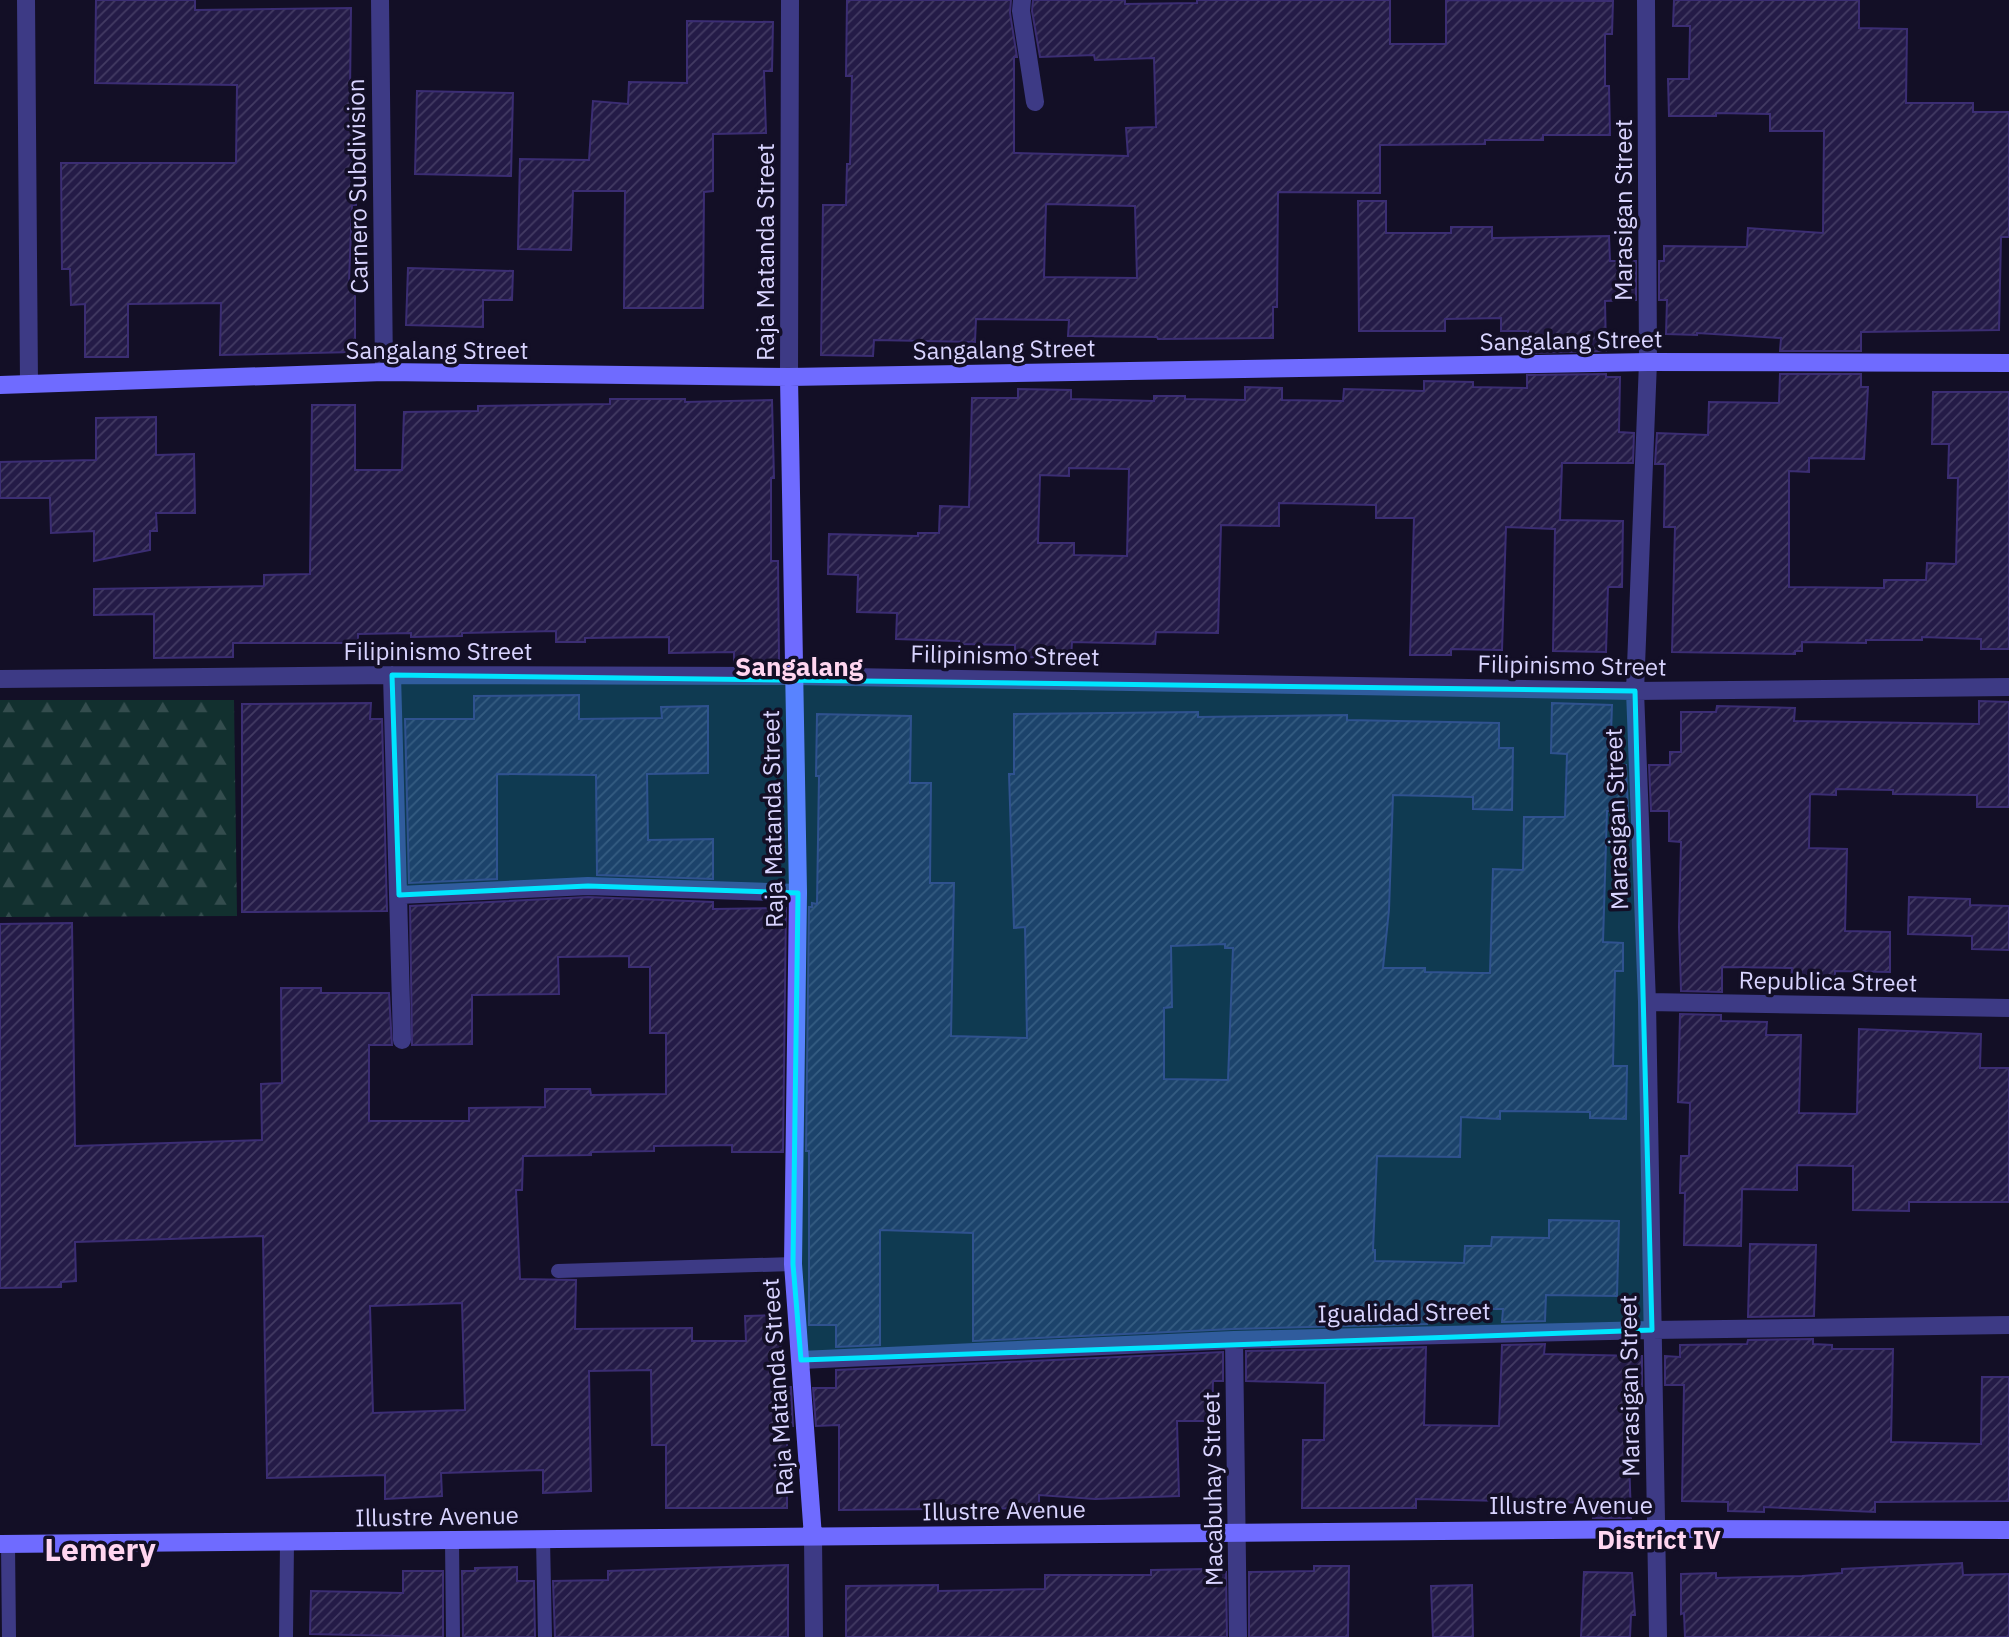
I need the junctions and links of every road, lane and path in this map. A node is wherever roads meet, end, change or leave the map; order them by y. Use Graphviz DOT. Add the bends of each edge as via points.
graph roads {
  1 [pos="26,0"];
  2 [pos="380,0"];
  3 [pos="789,0"];
  4 [pos="1022,0"];
  5 [pos="1646,0"];
  6 [pos="1035,102"];
  7 [pos="1648,362"];
  8 [pos="2009,363"];
  9 [pos="384,372"];
  10 [pos="789,377"];
  11 [pos="29,384"];
  12 [pos="0,385"];
  13 [pos="393,675"];
  14 [pos="795,676"];
  15 [pos="0,679"];
  16 [pos="2009,687"];
  17 [pos="1635,691"];
  18 [pos="799,893"];
  19 [pos="399,895"];
  20 [pos="1647,1002"];
  21 [pos="2009,1008"];
  22 [pos="402,1040"];
  23 [pos="793,1264"];
  24 [pos="558,1271"];
  25 [pos="2009,1325"];
  26 [pos="1651,1330"];
  27 [pos="1234,1340"];
  28 [pos="800,1360"];
  29 [pos="1657,1529"];
  30 [pos="2009,1530"];
  31 [pos="1238,1532"];
  32 [pos="813,1537"];
  33 [pos="543,1539"];
  34 [pos="452,1540"];
  35 [pos="287,1542"];
  36 [pos="4,1544"];
  37 [pos="9,1637"];
  38 [pos="286,1637"];
  39 [pos="453,1637"];
  40 [pos="545,1637"];
  41 [pos="814,1637"];
  42 [pos="1238,1637"];
  43 [pos="1658,1637"];
  1 -- 11 [label="street"];
  2 -- 9 [label="street, Carnero Subdivision"];
  3 -- 10 [label="street, Raja Matanda Street"];
  4 -- 6 [label="street"];
  5 -- 7 [label="street, Marasigan Street"];
  7 -- 8 [label="street, Sangalang Street"];
  7 -- 10 [label="street, Sangalang Street"];
  7 -- 17 [label="street, Marasigan Street"];
  9 -- 10 [label="street, Sangalang Street"];
  9 -- 11 [label="street, Sangalang Street"];
  10 -- 14 [label="street, Raja Matanda Street"];
  11 -- 12 [label="street, Sangalang Street"];
  13 -- 14 [label="street, Filipinismo Street"];
  13 -- 15 [label="street, Filipinismo Street"];
  13 -- 19 [label="street"];
  14 -- 17 [label="street, Filipinismo Street"];
  14 -- 18 [label="street, Raja Matanda Street"];
  16 -- 17 [label="street, Filipinismo Street"];
  17 -- 20 [label="street, Marasigan Street"];
  18 -- 19 [label="street" via="588,886"];
  18 -- 23 [label="street, Raja Matanda Street"];
  19 -- 22 [label="street"];
  20 -- 21 [label="street, Republica Street"];
  20 -- 26 [label="street, Marasigan Street"];
  23 -- 24 [label="lane"];
  23 -- 28 [label="street, Raja Matanda Street"];
  25 -- 26 [label="street, Igualidad Street"];
  26 -- 27 [label="street, Igualidad Street"];
  26 -- 29 [label="street, Marasigan Street"];
  27 -- 28 [label="street, Igualidad Street"];
  27 -- 31 [label="street, Macabuhay Street"];
  28 -- 32 [label="street, Raja Matanda Street"];
  29 -- 30 [label="street, Illustre Avenue"];
  29 -- 31 [label="street, Illustre Avenue"];
  29 -- 43 [label="street, Marasigan Street"];
  31 -- 32 [label="street, Illustre Avenue"];
  31 -- 42 [label="street, Macabuhay Street"];
  32 -- 33 [label="street, Illustre Avenue"];
  32 -- 41 [label="street, Raja Matanda Street"];
  33 -- 34 [label="street, Illustre Avenue"];
  33 -- 40 [label="lane"];
  34 -- 35 [label="street, Illustre Avenue"];
  34 -- 39 [label="lane"];
  35 -- 36 [label="street, Illustre Avenue"];
  35 -- 38 [label="lane"];
  36 -- 37 [label="lane"];
}
